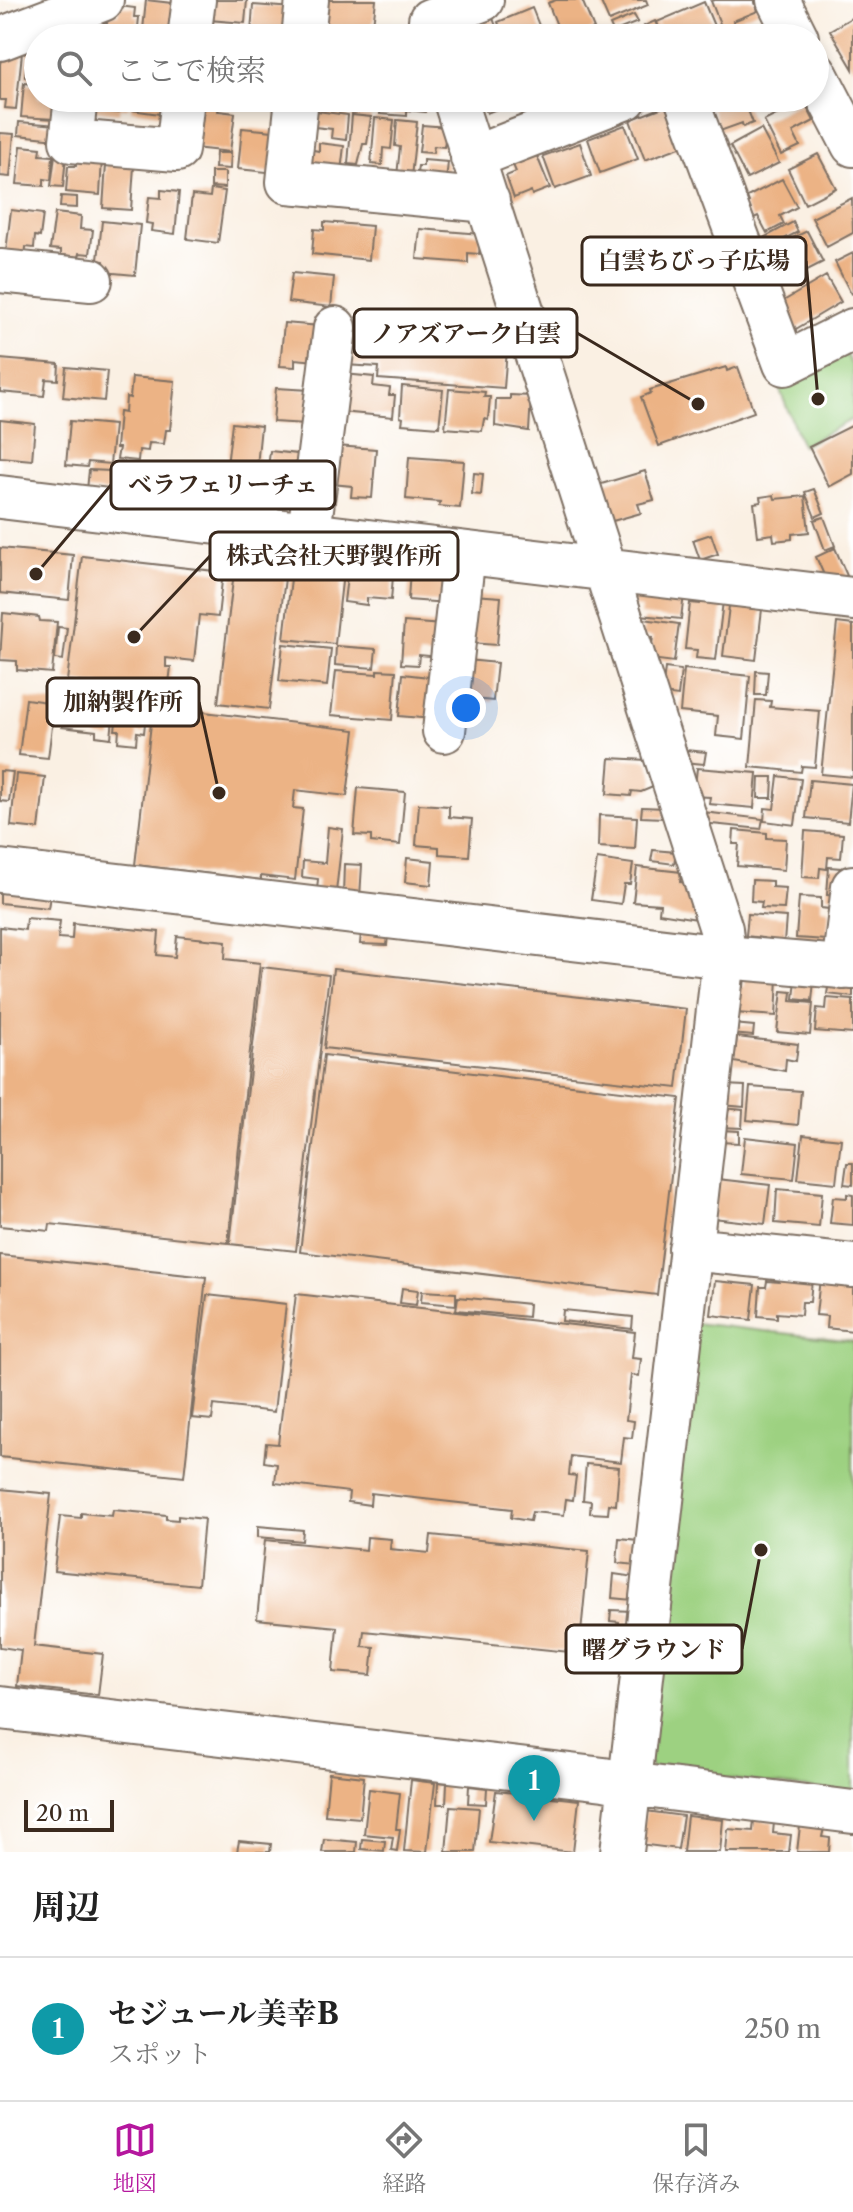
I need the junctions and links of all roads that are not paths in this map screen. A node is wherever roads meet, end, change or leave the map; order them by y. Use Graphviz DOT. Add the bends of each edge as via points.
graph roads {
  1 [pos="194,0"];
  2 [pos="307,0"];
  3 [pos="482,0"];
  4 [pos="90,15"];
  5 [pos="429,19"];
  6 [pos="56,24"];
  7 [pos="191,24"];
  8 [pos="304,24"];
  9 [pos="24,33"];
  10 [pos="0,39"];
  11 [pos="829,99"];
  12 [pos="74,112"];
  13 [pos="181,112"];
  14 [pos="296,112"];
  15 [pos="458,112"];
  16 [pos="590,112"];
  17 [pos="691,112"];
  18 [pos="853,145"];
  19 [pos="472,158"];
  20 [pos="488,201"];
  21 [pos="0,271"];
  22 [pos="91,280"];
  23 [pos="335,328"];
  24 [pos="853,330"];
  25 [pos="0,497"];
  26 [pos="309,532"];
  27 [pos="464,553"];
  28 [pos="606,571"];
  29 [pos="853,599"];
  30 [pos="444,731"];
  31 [pos="0,871"];
  32 [pos="853,887"];
  33 [pos="724,957"];
  34 [pos="848,968"];
  35 [pos="690,1249"];
  36 [pos="853,1266"];
  37 [pos="0,1708"];
  38 [pos="629,1784"];
  39 [pos="853,1812"];
  40 [pos="622,1852"];
  1 -- 7 [label="street"];
  2 -- 8 [label="street"];
  3 -- 5 [label="street"];
  4 -- 6 [label="street"];
  9 -- 10 [label="street"];
  11 -- 18 [label="street"];
  12 -- 13 [label="street" via="71,141 177,150"];
  14 -- 20 [label="street" via="288,182"];
  15 -- 19 [label="street"];
  16 -- 19 [label="street"];
  17 -- 24 [label="street" via="785,364"];
  19 -- 20 [label="street"];
  20 -- 28 [label="street"];
  21 -- 22 [label="street"];
  23 -- 26 [label="street"];
  25 -- 26 [label="street"];
  26 -- 27 [label="street"];
  27 -- 28 [label="street"];
  27 -- 30 [label="street"];
  28 -- 29 [label="street"];
  28 -- 33 [label="street" via="721,929"];
  31 -- 33 [label="street"];
  32 -- 34 [label="street"];
  33 -- 34 [label="street"];
  33 -- 35 [label="street"];
  35 -- 36 [label="street"];
  35 -- 38 [label="street"];
  37 -- 38 [label="street"];
  38 -- 39 [label="street"];
  38 -- 40 [label="street"];
}
